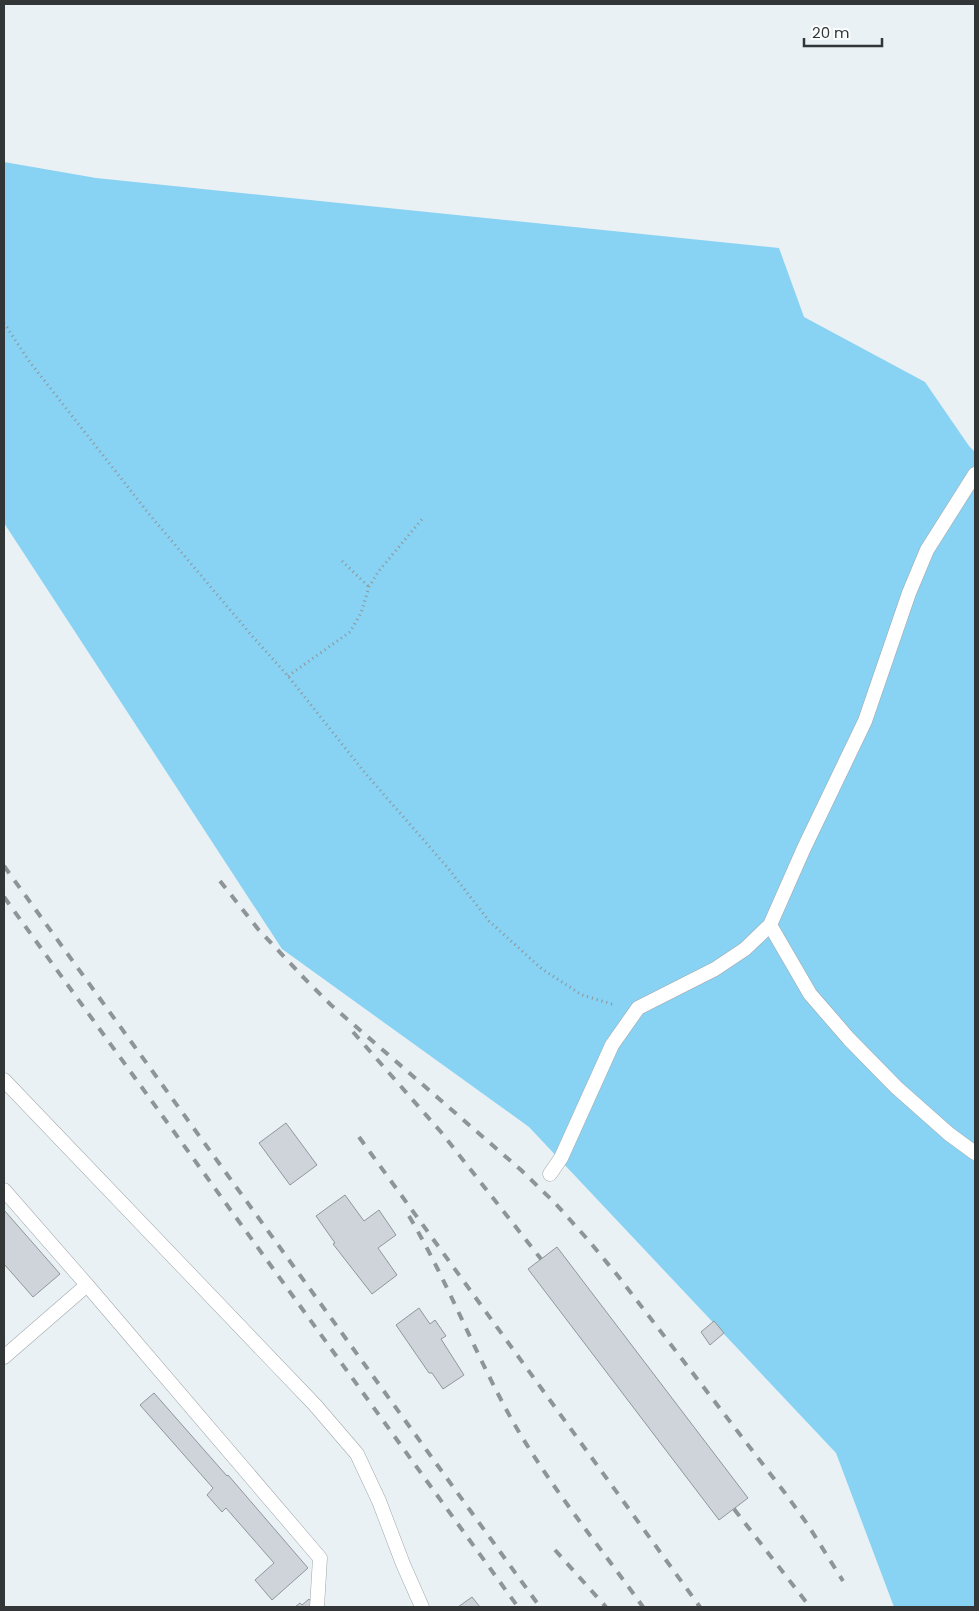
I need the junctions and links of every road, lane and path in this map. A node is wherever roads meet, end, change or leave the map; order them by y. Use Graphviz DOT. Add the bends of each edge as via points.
graph roads {
  1 [pos="4,323"];
  2 [pos="975,474"];
  3 [pos="422,518"];
  4 [pos="342,561"];
  5 [pos="369,587"];
  6 [pos="288,676"];
  7 [pos="770,924"];
  8 [pos="638,1008"];
  9 [pos="4,1080"];
  10 [pos="975,1153"];
  11 [pos="550,1174"];
  12 [pos="4,1190"];
  13 [pos="87,1285"];
  14 [pos="4,1357"];
  15 [pos="316,1607"];
  16 [pos="422,1607"];
  1 -- 6 [label="path" via="149,514"];
  2 -- 7 [label="lane" via="927,550 865,721"];
  3 -- 5 [label="path"];
  4 -- 5 [label="path"];
  5 -- 6 [label="path" via="361,613 350,632"];
  6 -- 8 [label="path" via="365,773 448,868 488,921 512,944 542,969 582,995 611,1005"];
  7 -- 8 [label="lane" via="745,949"];
  7 -- 10 [label="lane" via="810,994 849,1039 929,1116"];
  8 -- 11 [label="lane" via="612,1045 562,1158"];
  9 -- 16 [label="lane" via="316,1405 357,1454"];
  12 -- 13 [label="lane"];
  13 -- 14 [label="lane"];
  13 -- 15 [label="lane" via="320,1558"];
}
